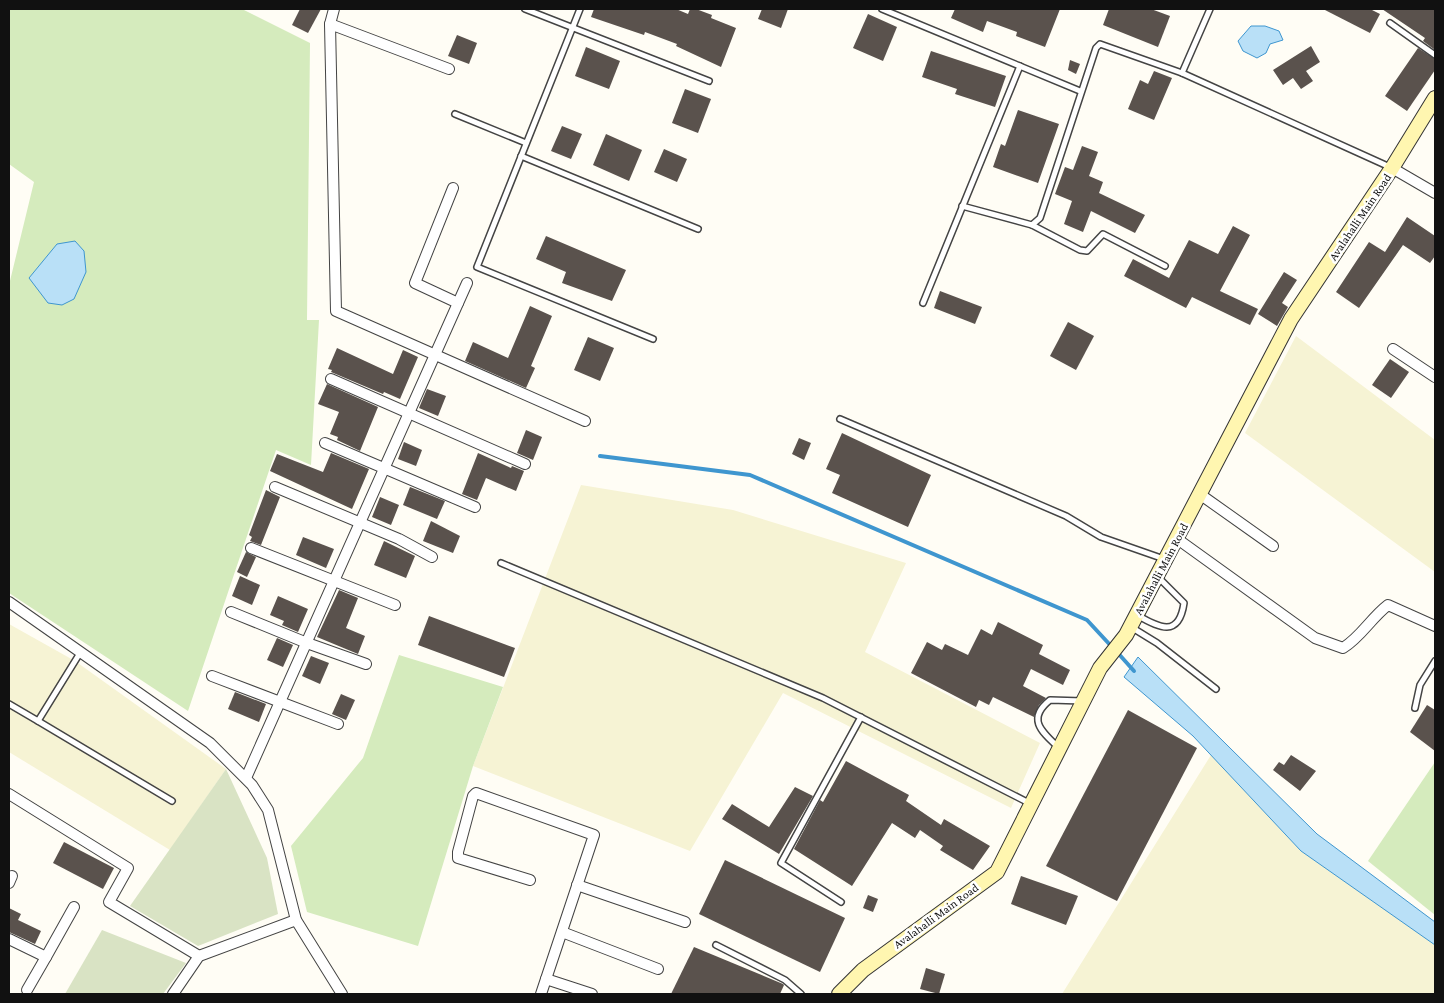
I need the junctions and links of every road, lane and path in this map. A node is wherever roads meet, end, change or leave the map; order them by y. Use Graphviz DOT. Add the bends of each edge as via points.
graph roads {
  1 [pos="334,9"];
  2 [pos="525,9"];
  3 [pos="580,9"];
  4 [pos="882,9"];
  5 [pos="1210,9"];
  6 [pos="1390,23"];
  7 [pos="330,24"];
  8 [pos="572,28"];
  9 [pos="1435,55"];
  10 [pos="1020,66"];
  11 [pos="449,69"];
  12 [pos="1182,72"];
  13 [pos="709,81"];
  14 [pos="1080,91"];
  15 [pos="1435,98"];
  16 [pos="455,114"];
  17 [pos="526,143"];
  18 [pos="521,156"];
  19 [pos="1392,168"];
  20 [pos="453,188"];
  21 [pos="1435,193"];
  22 [pos="962,206"];
  23 [pos="1032,225"];
  24 [pos="698,229"];
  25 [pos="1165,266"];
  26 [pos="467,283"];
  27 [pos="458,303"];
  28 [pos="923,303"];
  29 [pos="653,339"];
  30 [pos="1393,349"];
  31 [pos="436,356"];
  32 [pos="1435,377"];
  33 [pos="331,379"];
  34 [pos="408,414"];
  35 [pos="840,419"];
  36 [pos="585,422"];
  37 [pos="325,443"];
  38 [pos="525,464"];
  39 [pos="386,467"];
  40 [pos="275,487"];
  41 [pos="1201,495"];
  42 [pos="475,507"];
  43 [pos="361,523"];
  44 [pos="1176,538"];
  45 [pos="1273,546"];
  46 [pos="251,548"];
  47 [pos="432,557"];
  48 [pos="1164,560"];
  49 [pos="501,563"];
  50 [pos="1156,576"];
  51 [pos="334,582"];
  52 [pos="9,602"];
  53 [pos="395,605"];
  54 [pos="231,612"];
  55 [pos="1131,625"];
  56 [pos="1435,626"];
  57 [pos="307,643"];
  58 [pos="81,652"];
  59 [pos="1435,661"];
  60 [pos="366,664"];
  61 [pos="212,676"];
  62 [pos="1216,689"];
  63 [pos="280,701"];
  64 [pos="1083,701"];
  65 [pos="9,704"];
  66 [pos="1415,708"];
  67 [pos="861,717"];
  68 [pos="38,721"];
  69 [pos="338,724"];
  70 [pos="1059,748"];
  71 [pos="246,778"];
  72 [pos="9,794"];
  73 [pos="172,801"];
  74 [pos="1031,804"];
  75 [pos="530,880"];
  76 [pos="577,885"];
  77 [pos="841,902"];
  78 [pos="74,907"];
  79 [pos="296,920"];
  80 [pos="685,922"];
  81 [pos="562,932"];
  82 [pos="9,939"];
  83 [pos="716,945"];
  84 [pos="199,956"];
  85 [pos="46,957"];
  86 [pos="658,970"];
  87 [pos="546,979"];
  88 [pos="27,990"];
  89 [pos="174,994"];
  90 [pos="342,994"];
  91 [pos="541,994"];
  92 [pos="592,994"];
  93 [pos="802,994"];
  94 [pos="839,994"];
  1 -- 7 [label="street"];
  2 -- 8 [label="lane"];
  3 -- 8 [label="lane"];
  4 -- 10 [label="lane"];
  5 -- 12 [label="lane"];
  6 -- 9 [label="lane"];
  7 -- 11 [label="street"];
  7 -- 31 [label="street" via="336,311"];
  8 -- 13 [label="lane"];
  8 -- 17 [label="lane"];
  10 -- 14 [label="lane"];
  10 -- 22 [label="lane"];
  12 -- 14 [label="lane" via="1100,44"];
  12 -- 19 [label="lane"];
  14 -- 23 [label="lane" via="1040,218"];
  15 -- 19 [label="main road, Avalahalli Main Road"];
  16 -- 17 [label="lane"];
  17 -- 18 [label="lane"];
  18 -- 24 [label="lane"];
  18 -- 29 [label="lane" via="477,267"];
  19 -- 21 [label="street"];
  19 -- 41 [label="main road, Avalahalli Main Road" via="1291,319"];
  20 -- 27 [label="street" via="415,283"];
  22 -- 23 [label="lane"];
  22 -- 28 [label="lane"];
  23 -- 25 [label="lane" via="1087,251 1103,234"];
  26 -- 27 [label="street"];
  27 -- 31 [label="street"];
  30 -- 32 [label="street"];
  31 -- 34 [label="street"];
  31 -- 36 [label="street"];
  33 -- 34 [label="street"];
  34 -- 38 [label="street"];
  34 -- 39 [label="street"];
  35 -- 48 [label="lane" via="1066,516 1101,537"];
  37 -- 39 [label="street"];
  39 -- 42 [label="street"];
  39 -- 43 [label="street"];
  40 -- 43 [label="street"];
  41 -- 44 [label="main road, Avalahalli Main Road"];
  41 -- 45 [label="street"];
  43 -- 47 [label="street"];
  43 -- 51 [label="street"];
  44 -- 48 [label="main road, Avalahalli Main Road"];
  44 -- 56 [label="street" via="1315,638 1328,644 1344,648 1356,640 1365,626 1388,605"];
  46 -- 51 [label="street"];
  48 -- 50 [label="main road, Avalahalli Main Road"];
  49 -- 67 [label="lane"];
  50 -- 55 [label="main road, Avalahalli Main Road"];
  50 -- 55 [label="lane" via="1184,603 1177,624 1168,628"];
  51 -- 53 [label="street"];
  51 -- 57 [label="street"];
  52 -- 58 [label="street"];
  54 -- 57 [label="street"];
  55 -- 62 [label="lane"];
  55 -- 64 [label="main road, Avalahalli Main Road" via="1100,668"];
  57 -- 60 [label="street"];
  57 -- 63 [label="street"];
  58 -- 68 [label="lane"];
  58 -- 71 [label="street" via="210,743"];
  59 -- 66 [label="lane" via="1420,685"];
  61 -- 63 [label="street"];
  63 -- 69 [label="street"];
  63 -- 71 [label="street"];
  64 -- 70 [label="main road, Avalahalli Main Road"];
  64 -- 70 [label="lane" via="1050,700 1040,708 1037,718 1040,728"];
  65 -- 68 [label="lane"];
  67 -- 74 [label="lane"];
  67 -- 77 [label="lane" via="781,863"];
  68 -- 73 [label="lane"];
  70 -- 74 [label="main road, Avalahalli Main Road"];
  71 -- 79 [label="street" via="268,810"];
  72 -- 84 [label="street" via="128,868 109,902"];
  74 -- 94 [label="main road, Avalahalli Main Road" via="997,872 863,970"];
  75 -- 76 [label="street" via="458,858 476,793 594,835"];
  76 -- 80 [label="street"];
  76 -- 81 [label="street"];
  78 -- 85 [label="street"];
  79 -- 84 [label="street"];
  79 -- 90 [label="street"];
  81 -- 86 [label="street"];
  81 -- 87 [label="street"];
  82 -- 85 [label="street"];
  83 -- 93 [label="lane" via="785,980"];
  84 -- 89 [label="street"];
  85 -- 88 [label="street"];
  87 -- 91 [label="street"];
  87 -- 92 [label="street"];
}
